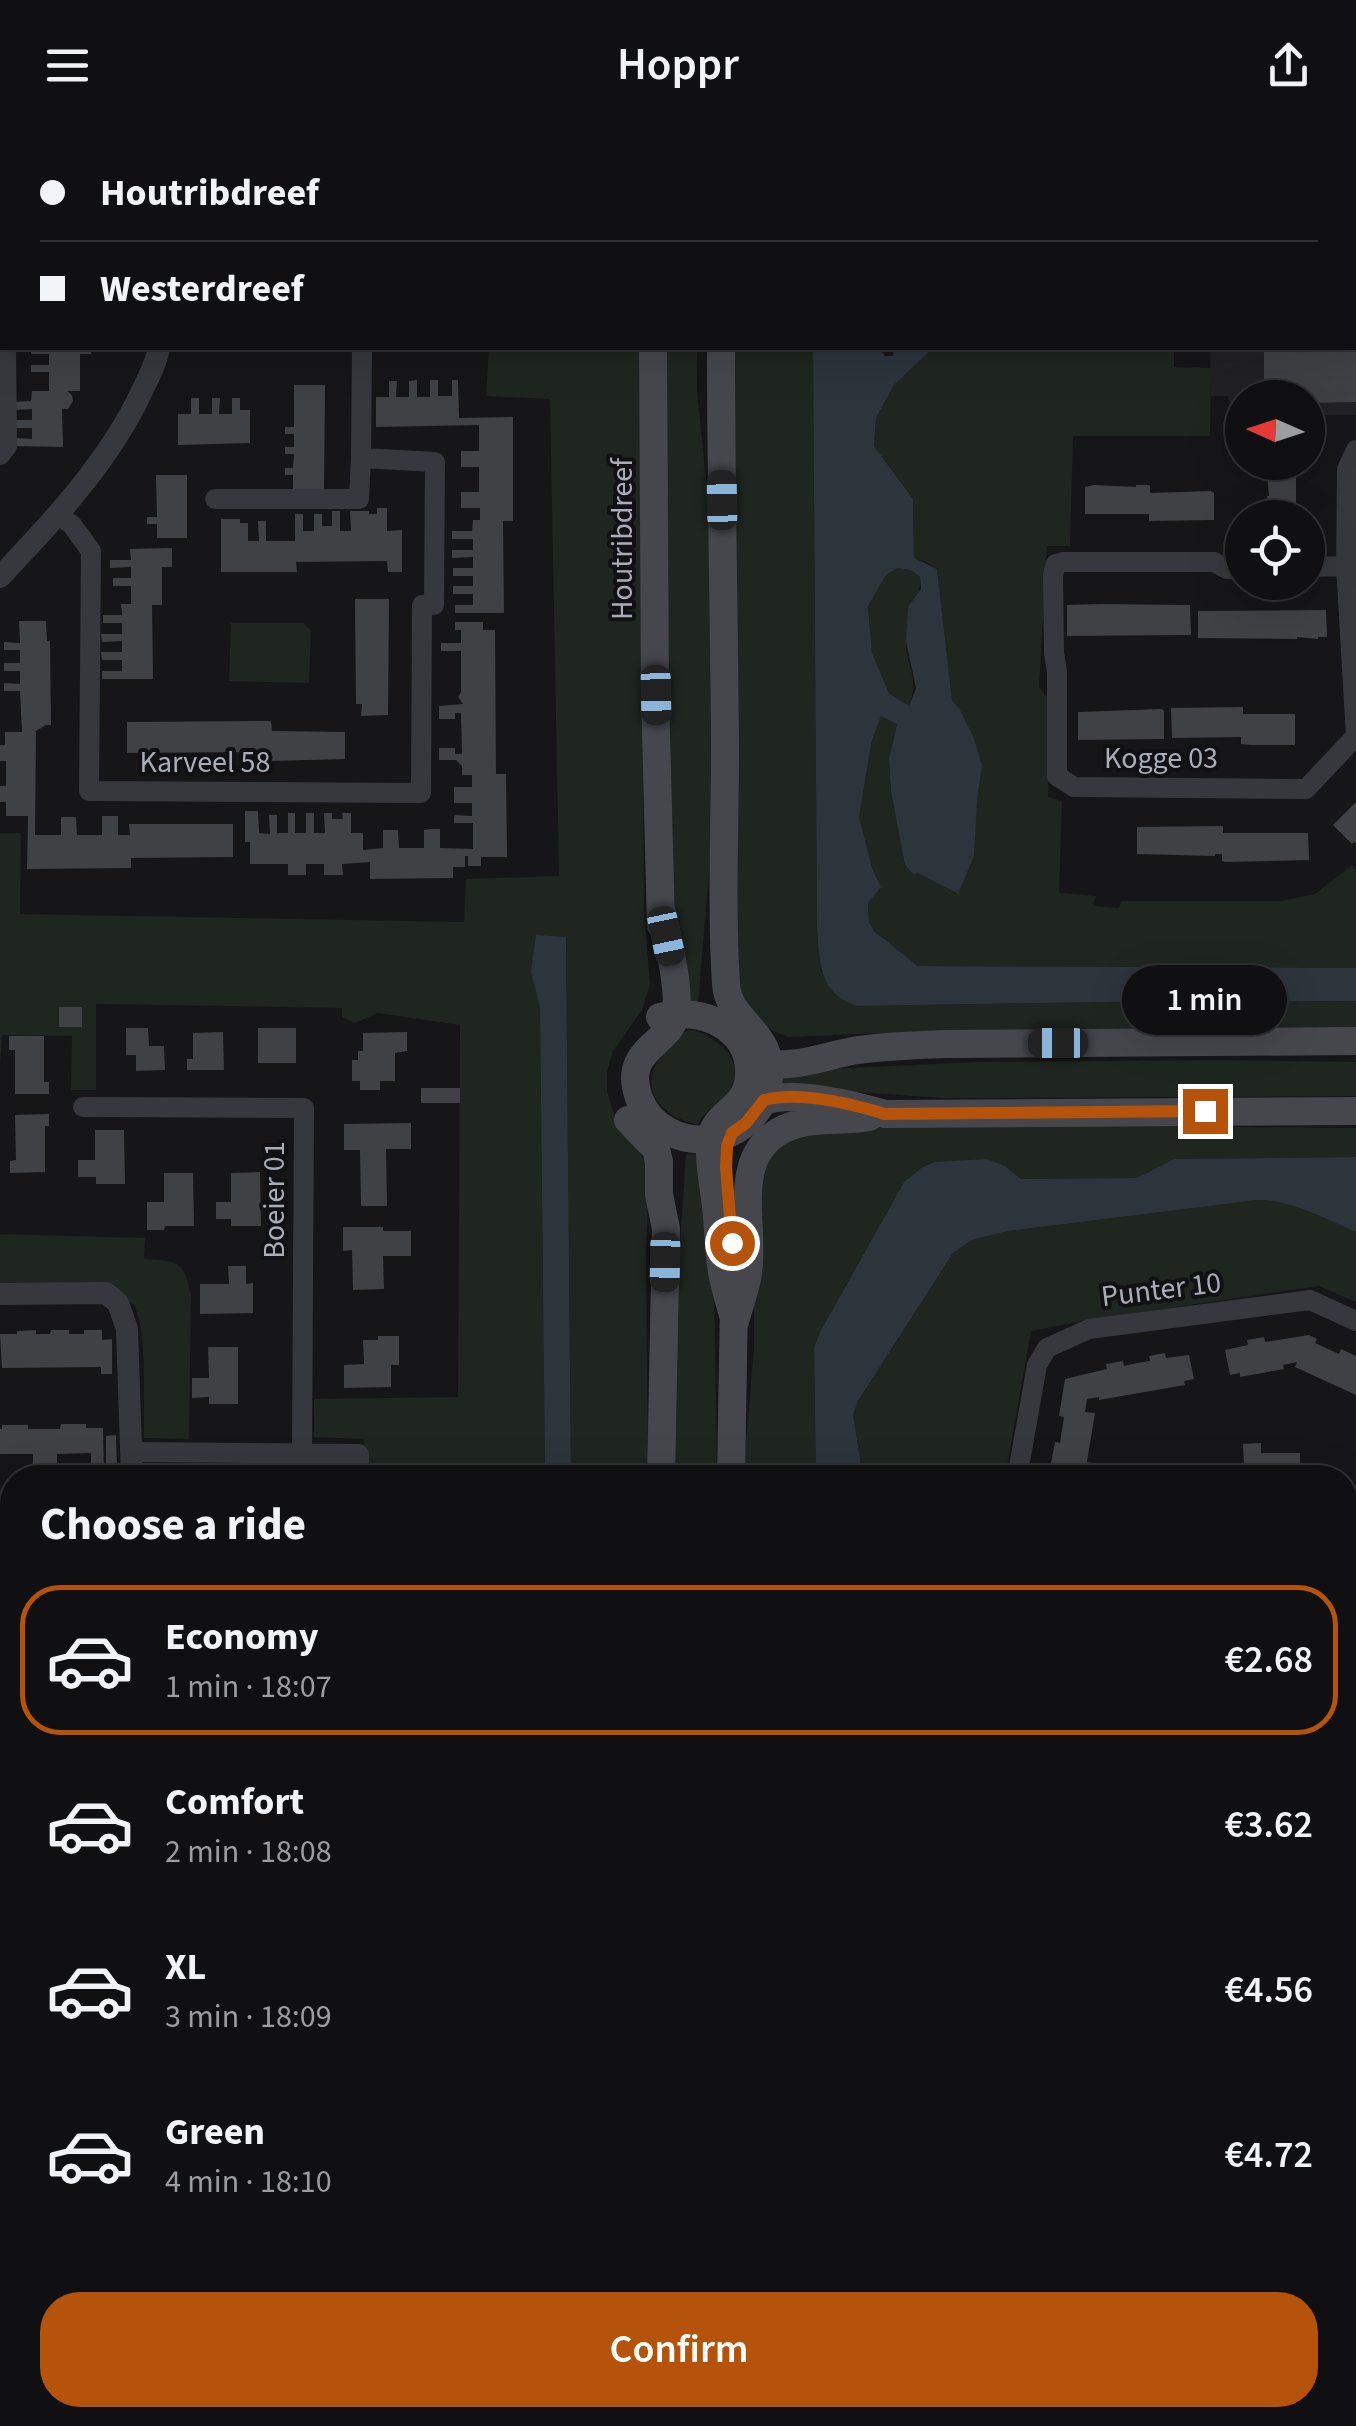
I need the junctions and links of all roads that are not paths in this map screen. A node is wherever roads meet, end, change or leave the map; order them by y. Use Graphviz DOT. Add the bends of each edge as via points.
graph roads {
  1 [pos="6,350"];
  2 [pos="158,350"];
  3 [pos="362,350"];
  4 [pos="653,350"];
  5 [pos="721,350"];
  6 [pos="1356,450"];
  7 [pos="0,455"];
  8 [pos="361,458"];
  9 [pos="215,500"];
  10 [pos="58,515"];
  11 [pos="1346,566"];
  12 [pos="1325,567"];
  13 [pos="1225,568"];
  14 [pos="0,577"];
  15 [pos="664,1017"];
  16 [pos="728,1018"];
  17 [pos="1356,1041"];
  18 [pos="759,1053"];
  19 [pos="762,1102"];
  20 [pos="83,1107"];
  21 [pos="1356,1111"];
  22 [pos="885,1114"];
  23 [pos="658,1136"];
  24 [pos="721,1136"];
  25 [pos="0,1294"];
  26 [pos="735,1322"];
  27 [pos="1356,1322"];
  28 [pos="132,1452"];
  29 [pos="302,1453"];
  30 [pos="132,1465"];
  31 [pos="359,1465"];
  32 [pos="662,1465"];
  33 [pos="731,1465"];
  34 [pos="1019,1465"];
  1 -- 7 [label="street" via="6,446"];
  2 -- 10 [label="street" via="127,424"];
  3 -- 8 [label="street"];
  4 -- 15 [label="main road, Houtribdreef" via="658,1010"];
  5 -- 16 [label="main road" via="722,923"];
  6 -- 11 [label="street, Kogge 03" via="1347,469"];
  8 -- 9 [label="street" via="359,499"];
  8 -- 10 [label="street, Karveel 58" via="435,462 434,605 422,605 420,793 89,791 91,551"];
  10 -- 14 [label="street"];
  11 -- 12 [label="street"];
  11 -- 13 [label="street, Kogge 03" via="1356,736 1306,789 1074,788 1057,776 1056,564 1214,562"];
  15 -- 16 [label="main road"];
  15 -- 23 [label="main road" via="636,1033 617,1080 628,1119"];
  16 -- 18 [label="main road" via="749,1024"];
  17 -- 18 [label="main road" via="946,1044 818,1060"];
  18 -- 19 [label="main road" via="768,1084"];
  18 -- 24 [label="main road" via="739,1104 718,1120"];
  19 -- 22 [label="main road" via="784,1097 849,1103"];
  19 -- 24 [label="main road" via="746,1123"];
  20 -- 29 [label="street, Boeier 01" via="304,1108"];
  21 -- 22 [label="main road"];
  22 -- 26 [label="main road" via="790,1126 758,1152 747,1192 748,1271"];
  23 -- 24 [label="main road"];
  23 -- 32 [label="main road" via="666,1229"];
  24 -- 26 [label="main road" via="727,1146"];
  25 -- 28 [label="street" via="106,1293 118,1303 127,1329"];
  26 -- 33 [label="main road"];
  27 -- 34 [label="street, Punter 10" via="1310,1300 1089,1329 1047,1348 1037,1365"];
  28 -- 29 [label="street"];
  28 -- 30 [label="street"];
  29 -- 31 [label="street" via="359,1454"];
}
